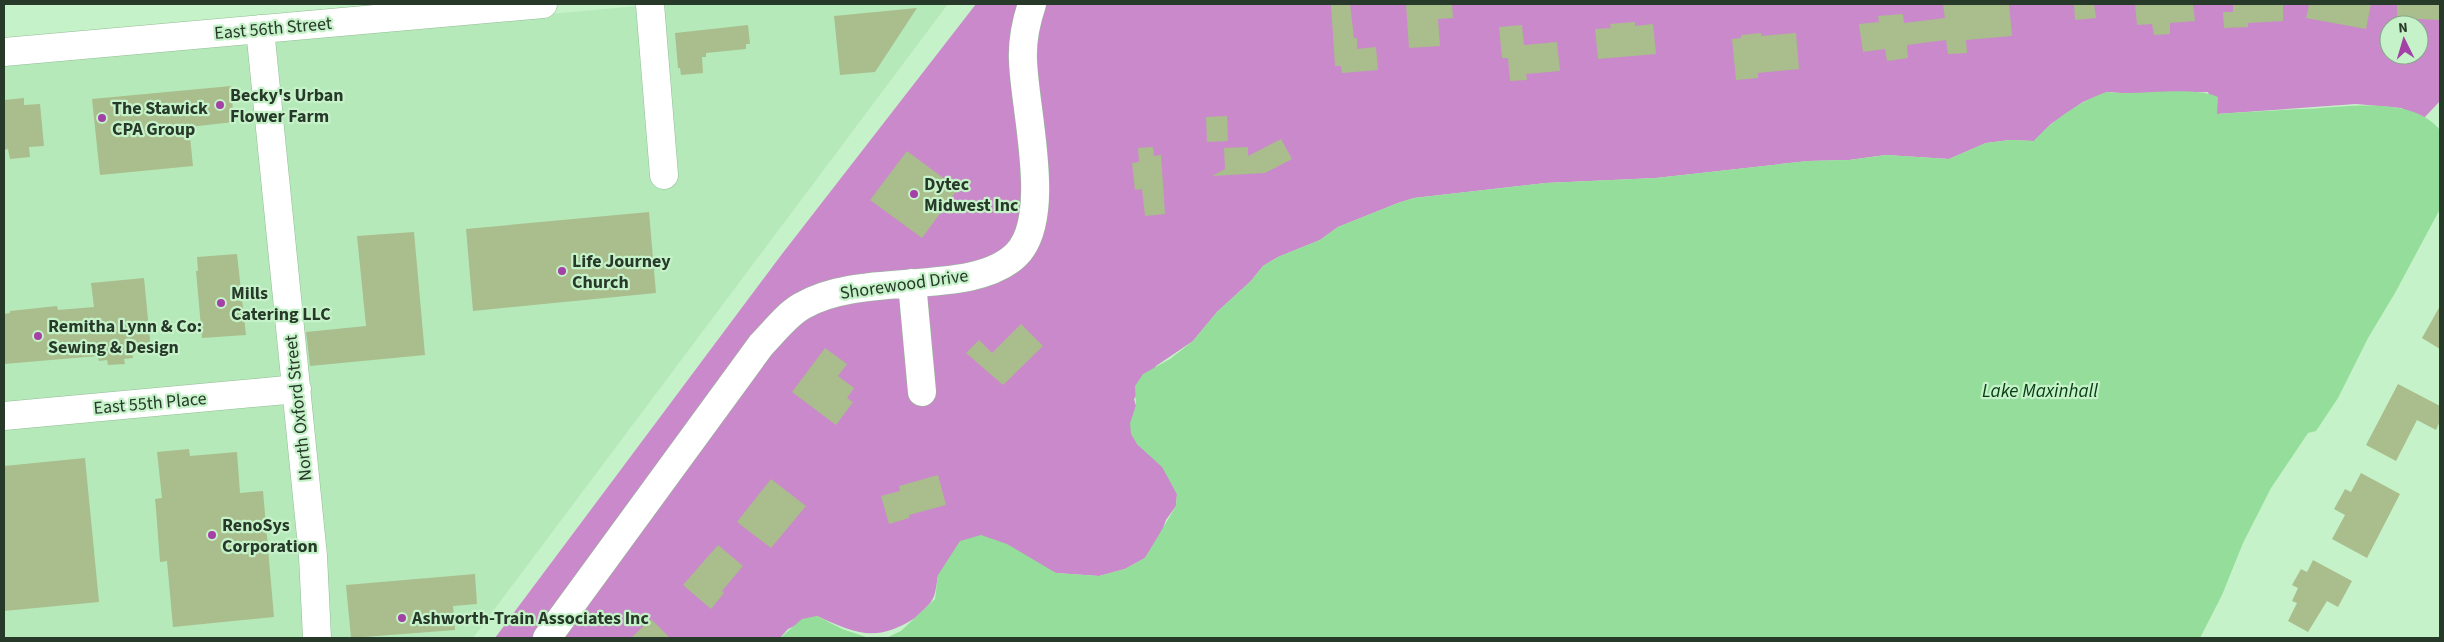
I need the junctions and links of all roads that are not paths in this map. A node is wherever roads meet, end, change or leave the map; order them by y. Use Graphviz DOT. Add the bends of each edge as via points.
graph roads {
  1 [pos="543,4"];
  2 [pos="650,4"];
  3 [pos="1032,4"];
  4 [pos="302,14"];
  5 [pos="260,29"];
  6 [pos="4,52"];
  7 [pos="664,175"];
  8 [pos="912,283"];
  9 [pos="297,389"];
  10 [pos="922,392"];
  11 [pos="4,416"];
  12 [pos="317,638"];
  13 [pos="547,638"];
  1 -- 4 [label="street, East 56th Street"];
  2 -- 7 [label="street"];
  3 -- 8 [label="street, Shorewood Drive" via="1025,26 1023,50 1036,196 1029,236 1016,256 994,268 969,276"];
  4 -- 5 [label="street, East 56th Street"];
  5 -- 6 [label="street, East 56th Street"];
  5 -- 9 [label="street, North Oxford Street"];
  8 -- 10 [label="street"];
  8 -- 13 [label="street, Shorewood Drive" via="886,283 838,292 814,300 789,316 762,346"];
  9 -- 11 [label="street, East 55th Place"];
  9 -- 12 [label="street, North Oxford Street" via="313,556"];
}
